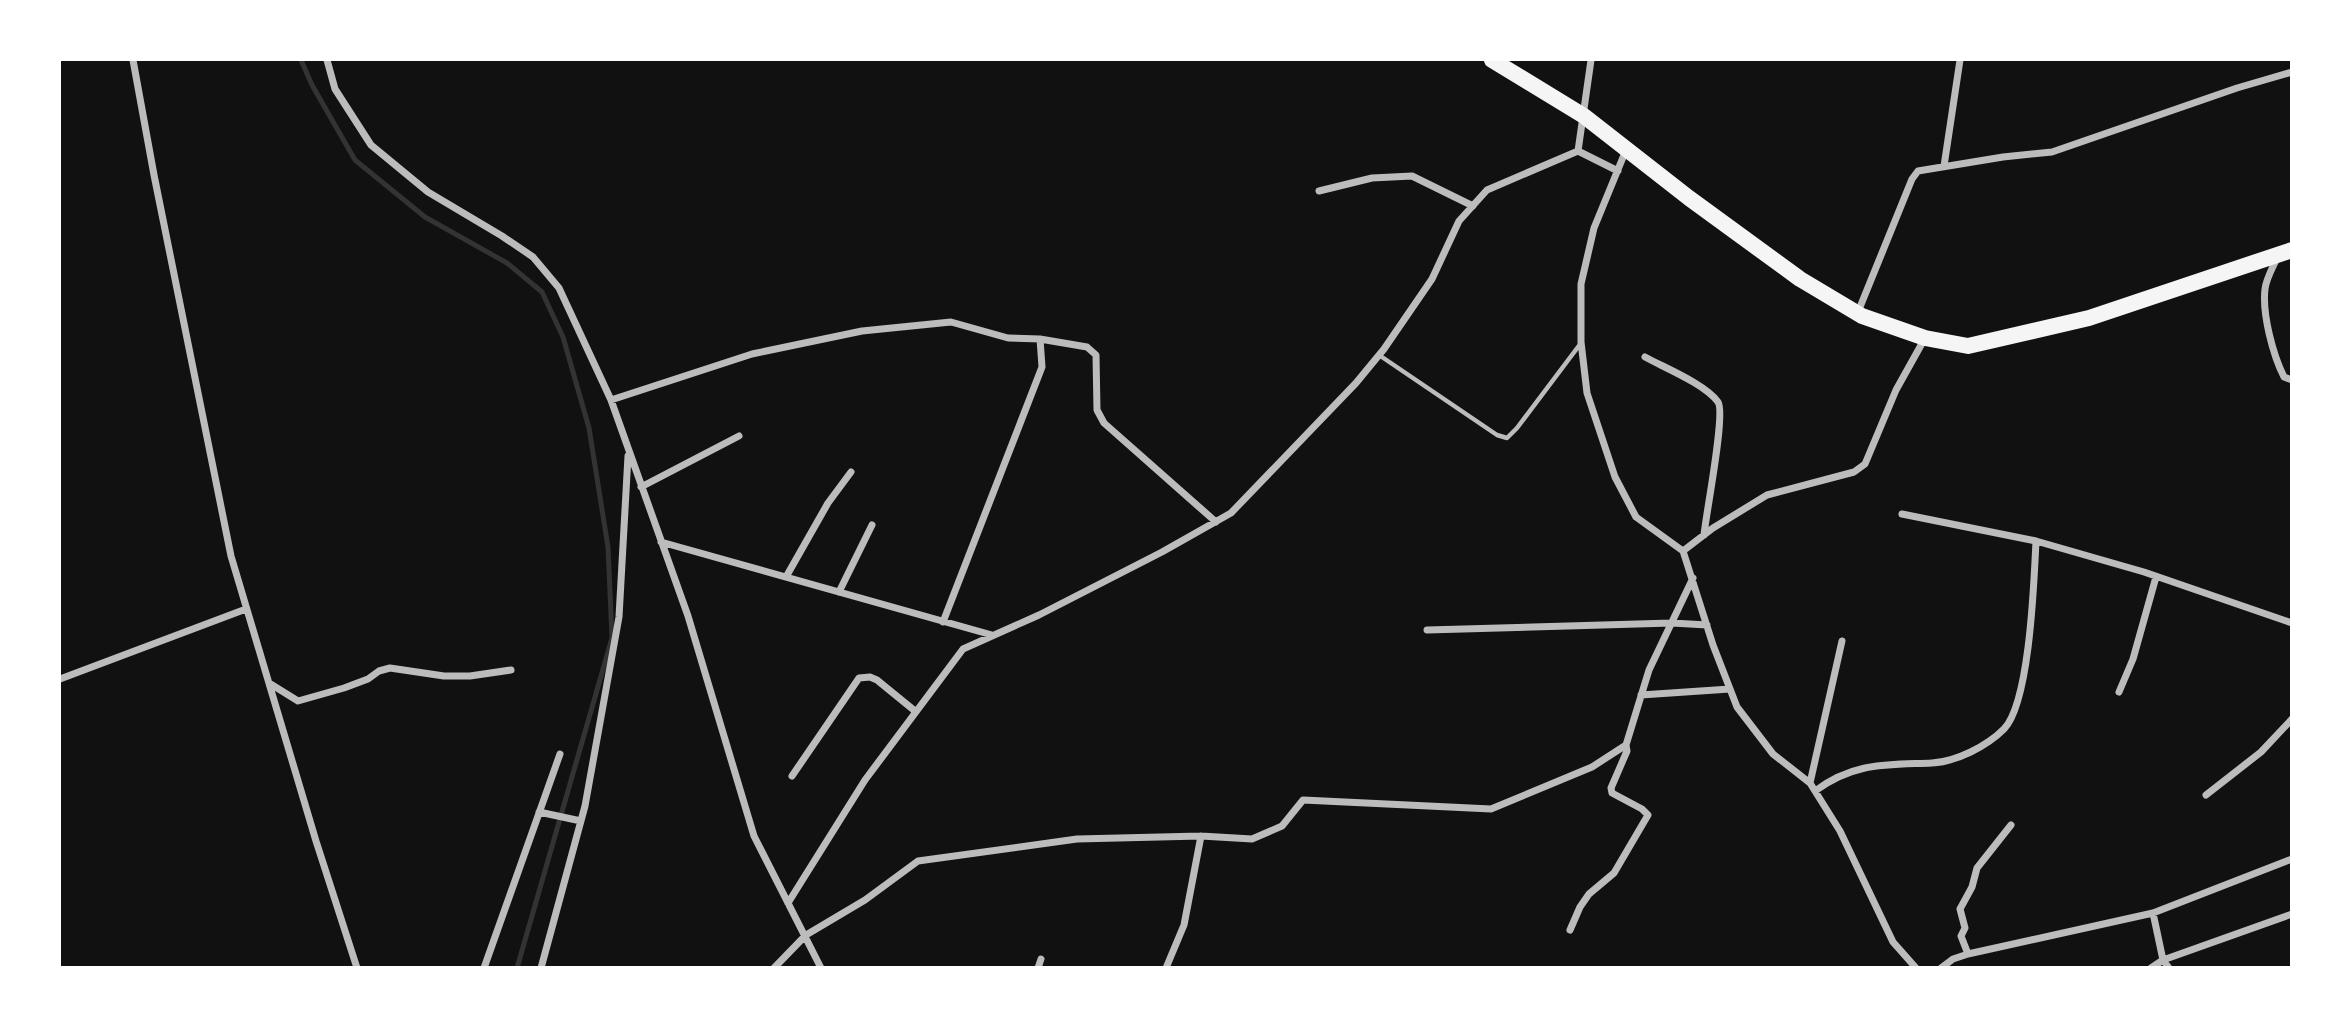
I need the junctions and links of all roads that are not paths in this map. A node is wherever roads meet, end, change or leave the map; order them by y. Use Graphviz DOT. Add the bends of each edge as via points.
graph roads {
  1 [pos="133,60"];
  2 [pos="327,60"];
  3 [pos="1492,60"];
  4 [pos="1591,60"];
  5 [pos="1960,60"];
  6 [pos="2291,72"];
  7 [pos="1584,116"];
  8 [pos="1626,150"];
  9 [pos="1578,151"];
  10 [pos="1944,166"];
  11 [pos="1618,172"];
  12 [pos="1319,191"];
  13 [pos="1473,206"];
  14 [pos="2285,252"];
  15 [pos="1857,313"];
  16 [pos="1925,338"];
  17 [pos="1040,339"];
  18 [pos="1581,342"];
  19 [pos="1379,355"];
  20 [pos="1645,358"];
  21 [pos="2291,380"];
  22 [pos="611,400"];
  23 [pos="739,436"];
  24 [pos="628,450"];
  25 [pos="851,472"];
  26 [pos="641,487"];
  27 [pos="1902,514"];
  28 [pos="1216,522"];
  29 [pos="873,525"];
  30 [pos="1704,535"];
  31 [pos="2036,541"];
  32 [pos="661,542"];
  33 [pos="1683,551"];
  34 [pos="2156,576"];
  35 [pos="786,577"];
  36 [pos="1693,578"];
  37 [pos="839,592"];
  38 [pos="246,609"];
  39 [pos="943,622"];
  40 [pos="1672,623"];
  41 [pos="2291,623"];
  42 [pos="1707,625"];
  43 [pos="1427,630"];
  44 [pos="992,635"];
  45 [pos="1842,641"];
  46 [pos="511,670"];
  47 [pos="60,679"];
  48 [pos="269,683"];
  49 [pos="1730,689"];
  50 [pos="2119,692"];
  51 [pos="1642,695"];
  52 [pos="915,711"];
  53 [pos="2291,719"];
  54 [pos="1626,745"];
  55 [pos="560,754"];
  56 [pos="792,776"];
  57 [pos="1810,783"];
  58 [pos="1815,791"];
  59 [pos="2206,795"];
  60 [pos="539,811"];
  61 [pos="581,821"];
  62 [pos="2011,825"];
  63 [pos="1201,836"];
  64 [pos="2291,859"];
  65 [pos="788,903"];
  66 [pos="2153,913"];
  67 [pos="2291,914"];
  68 [pos="1570,930"];
  69 [pos="806,935"];
  70 [pos="1968,954"];
  71 [pos="1041,959"];
  72 [pos="2162,960"];
  73 [pos="356,968"];
  74 [pos="484,968"];
  75 [pos="541,968"];
  76 [pos="774,968"];
  77 [pos="821,968"];
  78 [pos="1038,968"];
  79 [pos="1166,968"];
  80 [pos="1916,968"];
  81 [pos="1941,968"];
  82 [pos="2151,968"];
  83 [pos="2169,968"];
  1 -- 38 [label="street" via="231,556"];
  2 -- 22 [label="street" via="335,89 371,145 428,192 533,257 559,288"];
  3 -- 7 [label="main road"];
  4 -- 7 [label="street"];
  5 -- 10 [label="street"];
  6 -- 10 [label="street" via="2052,152"];
  7 -- 8 [label="main road"];
  7 -- 9 [label="street"];
  8 -- 11 [label="street"];
  8 -- 15 [label="main road" via="1800,279"];
  9 -- 11 [label="street"];
  9 -- 13 [label="street" via="1487,190"];
  10 -- 15 [label="street" via="1918,171 1912,179"];
  11 -- 18 [label="street" via="1594,228 1581,284"];
  12 -- 13 [label="street" via="1372,178 1412,176"];
  13 -- 19 [label="street" via="1459,221 1432,279"];
  14 -- 16 [label="main road" via="2089,318 1968,346"];
  14 -- 21 [label="street" via="2265,289 2276,360 2284,377"];
  15 -- 16 [label="main road"];
  16 -- 30 [label="street" via="1896,390 1865,464 1854,472 1767,495"];
  17 -- 22 [label="street" via="1008,338 951,322 862,331 752,354"];
  17 -- 28 [label="street" via="1087,347 1096,355 1097,410 1104,423"];
  17 -- 39 [label="street" via="1042,367"];
  18 -- 19 [label="lane" via="1507,438"];
  18 -- 33 [label="street" via="1587,393 1615,477 1636,517"];
  19 -- 28 [label="street" via="1231,513"];
  20 -- 30 [label="street" via="1708,392 1720,404"];
  22 -- 24 [label="street"];
  23 -- 26 [label="street"];
  24 -- 26 [label="street"];
  24 -- 61 [label="street" via="619,617"];
  25 -- 35 [label="street"];
  26 -- 32 [label="street"];
  27 -- 31 [label="street"];
  28 -- 44 [label="street"];
  29 -- 37 [label="street"];
  30 -- 33 [label="street"];
  31 -- 34 [label="street"];
  31 -- 58 [label="street" via="2026,658 2005,728 1970,752 1942,762 1852,770"];
  32 -- 35 [label="street"];
  32 -- 65 [label="street" via="754,836"];
  33 -- 36 [label="street"];
  34 -- 41 [label="street"];
  34 -- 50 [label="street"];
  35 -- 37 [label="street"];
  36 -- 40 [label="street"];
  36 -- 42 [label="street"];
  37 -- 39 [label="street"];
  38 -- 47 [label="street"];
  38 -- 48 [label="street"];
  39 -- 44 [label="street"];
  40 -- 42 [label="street"];
  40 -- 43 [label="street"];
  40 -- 51 [label="street"];
  42 -- 49 [label="street"];
  44 -- 52 [label="street" via="963,649"];
  45 -- 57 [label="street"];
  46 -- 48 [label="street" via="444,676 390,668 298,701"];
  48 -- 73 [label="street"];
  49 -- 51 [label="street"];
  49 -- 57 [label="street" via="1737,707 1773,754"];
  51 -- 54 [label="street"];
  52 -- 56 [label="street" via="877,680 859,678"];
  52 -- 65 [label="street" via="865,780"];
  53 -- 59 [label="street" via="2261,752"];
  54 -- 63 [label="street" via="1592,767 1491,809 1303,800 1282,826 1252,839"];
  54 -- 68 [label="street" via="1612,793 1648,814 1614,873 1589,894"];
  55 -- 60 [label="street"];
  57 -- 58 [label="street"];
  58 -- 80 [label="street" via="1840,831 1894,942"];
  60 -- 61 [label="street"];
  60 -- 74 [label="street"];
  61 -- 75 [label="street"];
  62 -- 70 [label="street" via="1977,868 1961,908 1965,928 1961,936"];
  63 -- 69 [label="street" via="1077,839 918,861"];
  63 -- 79 [label="street" via="1184,925"];
  64 -- 66 [label="street"];
  65 -- 69 [label="street"];
  66 -- 70 [label="street"];
  66 -- 72 [label="street"];
  67 -- 72 [label="street"];
  69 -- 76 [label="street"];
  69 -- 77 [label="street"];
  70 -- 81 [label="street"];
  71 -- 78 [label="street"];
  72 -- 82 [label="street"];
  72 -- 83 [label="street"];
}
